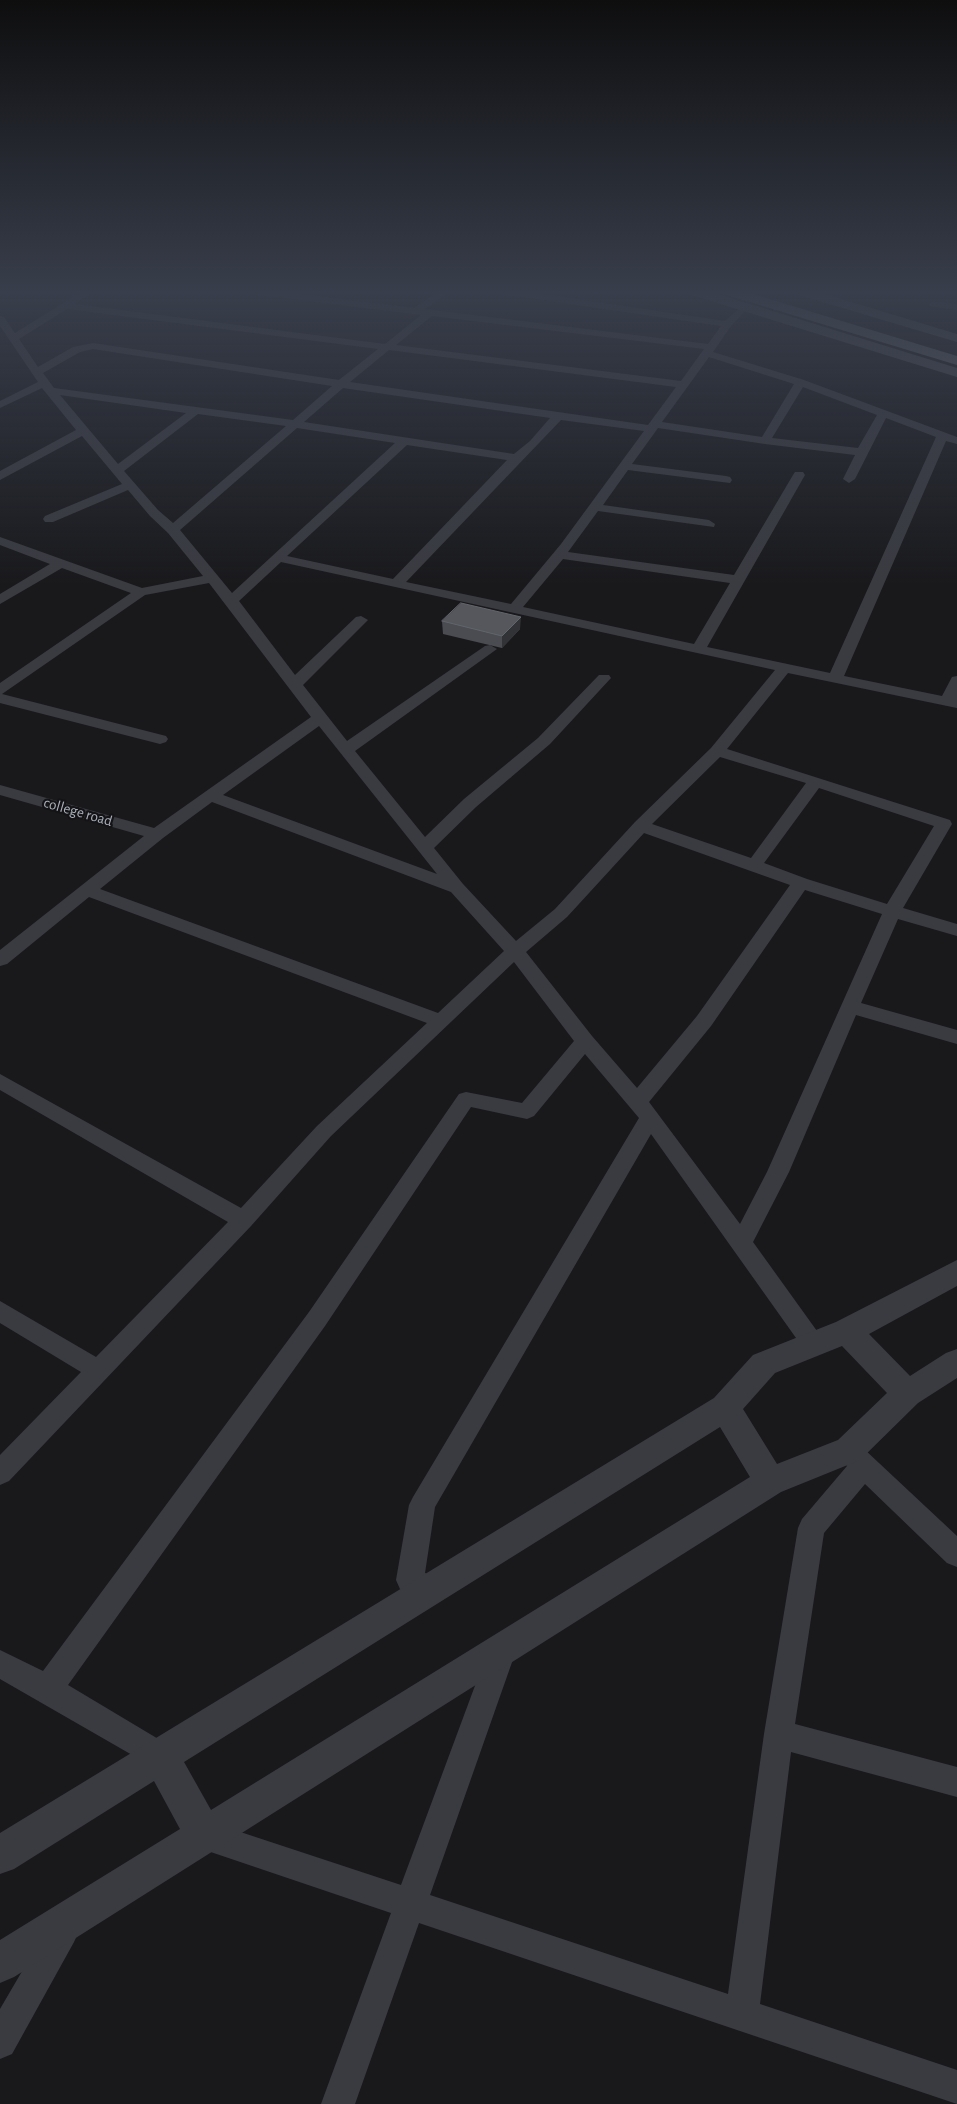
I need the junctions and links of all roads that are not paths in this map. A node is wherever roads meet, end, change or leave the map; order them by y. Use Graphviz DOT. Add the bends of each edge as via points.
graph roads {
  1 [pos="45,388"];
  2 [pos="49,388"];
  3 [pos="55,388"];
  4 [pos="336,388"];
  5 [pos="369,388"];
  6 [pos="681,388"];
  7 [pos="796,388"];
  8 [pos="816,388"];
  9 [pos="0,405"];
  10 [pos="195,411"];
  11 [pos="883,414"];
  12 [pos="558,416"];
  13 [pos="295,424"];
  14 [pos="653,427"];
  15 [pos="82,430"];
  16 [pos="942,436"];
  17 [pos="765,440"];
  18 [pos="404,441"];
  19 [pos="957,441"];
  20 [pos="862,452"];
  21 [pos="516,458"];
  22 [pos="624,466"];
  23 [pos="117,470"];
  24 [pos="799,474"];
  25 [pos="0,476"];
  26 [pos="849,479"];
  27 [pos="726,480"];
  28 [pos="129,485"];
  29 [pos="594,507"];
  30 [pos="49,519"];
  31 [pos="709,524"];
  32 [pos="173,530"];
  33 [pos="0,542"];
  34 [pos="559,555"];
  35 [pos="279,558"];
  36 [pos="61,563"];
  37 [pos="212,578"];
  38 [pos="738,580"];
  39 [pos="397,583"];
  40 [pos="141,592"];
  41 [pos="0,600"];
  42 [pos="231,601"];
  43 [pos="514,609"];
  44 [pos="361,620"];
  45 [pos="490,649"];
  46 [pos="698,649"];
  47 [pos="785,668"];
  48 [pos="604,678"];
  49 [pos="835,679"];
  50 [pos="957,680"];
  51 [pos="294,685"];
  52 [pos="0,690"];
  53 [pos="0,698"];
  54 [pos="952,702"];
  55 [pos="320,718"];
  56 [pos="160,739"];
  57 [pos="345,750"];
  58 [pos="717,751"];
  59 [pos="816,781"];
  60 [pos="0,790"];
  61 [pos="210,796"];
  62 [pos="641,826"];
  63 [pos="951,826"];
  64 [pos="157,834"];
  65 [pos="425,847"];
  66 [pos="754,865"];
  67 [pos="801,883"];
  68 [pos="457,888"];
  69 [pos="86,890"];
  70 [pos="892,911"];
  71 [pos="957,930"];
  72 [pos="515,951"];
  73 [pos="0,960"];
  74 [pos="852,1007"];
  75 [pos="441,1021"];
  76 [pos="957,1037"];
  77 [pos="585,1041"];
  78 [pos="0,1082"];
  79 [pos="644,1110"];
  80 [pos="244,1220"];
  81 [pos="741,1243"];
  82 [pos="957,1272"];
  83 [pos="0,1311"];
  84 [pos="846,1331"];
  85 [pos="814,1345"];
  86 [pos="957,1362"];
  87 [pos="98,1370"];
  88 [pos="906,1394"];
  89 [pos="725,1407"];
  90 [pos="856,1458"];
  91 [pos="0,1473"];
  92 [pos="770,1482"];
  93 [pos="957,1554"];
  94 [pos="429,1589"];
  95 [pos="503,1648"];
  96 [pos="0,1664"];
  97 [pos="48,1689"];
  98 [pos="779,1734"];
  99 [pos="160,1756"];
  100 [pos="957,1782"];
  101 [pos="204,1835"];
  102 [pos="0,1855"];
  103 [pos="410,1904"];
  104 [pos="70,1919"];
  105 [pos="0,1963"];
  106 [pos="742,2015"];
  107 [pos="0,2042"];
  108 [pos="957,2087"];
  109 [pos="338,2104"];
  1 -- 9 [label="street"];
  2 -- 15 [label="street"];
  3 -- 10 [label="street"];
  4 -- 13 [label="street"];
  5 -- 12 [label="street"];
  6 -- 14 [label="street"];
  7 -- 17 [label="street"];
  8 -- 11 [label="street"];
  10 -- 13 [label="street"];
  10 -- 23 [label="street"];
  11 -- 16 [label="street"];
  11 -- 20 [label="street"];
  12 -- 14 [label="street"];
  12 -- 21 [label="street"];
  13 -- 18 [label="street"];
  13 -- 32 [label="street"];
  14 -- 17 [label="street"];
  14 -- 22 [label="street"];
  15 -- 23 [label="street"];
  15 -- 25 [label="street"];
  16 -- 19 [label="street"];
  16 -- 49 [label="street"];
  17 -- 20 [label="street"];
  18 -- 21 [label="street"];
  18 -- 35 [label="street"];
  20 -- 26 [label="street"];
  21 -- 39 [label="street"];
  22 -- 27 [label="street"];
  22 -- 29 [label="street"];
  23 -- 28 [label="street"];
  24 -- 38 [label="street"];
  28 -- 30 [label="street"];
  28 -- 32 [label="street"];
  29 -- 31 [label="street"];
  29 -- 34 [label="street"];
  32 -- 37 [label="street"];
  33 -- 36 [label="street"];
  34 -- 38 [label="street"];
  34 -- 43 [label="street"];
  35 -- 39 [label="street"];
  35 -- 42 [label="street"];
  36 -- 40 [label="street"];
  36 -- 41 [label="street"];
  37 -- 40 [label="street"];
  37 -- 42 [label="street"];
  38 -- 46 [label="street"];
  39 -- 43 [label="street"];
  40 -- 52 [label="street"];
  42 -- 51 [label="street"];
  43 -- 46 [label="street"];
  44 -- 51 [label="street"];
  45 -- 57 [label="street"];
  46 -- 47 [label="street"];
  47 -- 49 [label="street"];
  47 -- 58 [label="street"];
  48 -- 65 [label="street" via="544,741"];
  49 -- 54 [label="street"];
  50 -- 54 [label="street"];
  51 -- 55 [label="street"];
  53 -- 56 [label="street"];
  55 -- 57 [label="street"];
  55 -- 61 [label="street"];
  57 -- 65 [label="street"];
  58 -- 59 [label="street"];
  58 -- 62 [label="street"];
  59 -- 63 [label="street"];
  59 -- 66 [label="street"];
  60 -- 64 [label="street, college road"];
  61 -- 64 [label="street"];
  61 -- 68 [label="street"];
  62 -- 66 [label="street"];
  62 -- 72 [label="street" via="561,913"];
  63 -- 70 [label="street"];
  64 -- 69 [label="street"];
  65 -- 68 [label="street"];
  66 -- 67 [label="street"];
  67 -- 70 [label="street"];
  67 -- 79 [label="street"];
  68 -- 72 [label="street"];
  69 -- 73 [label="street"];
  69 -- 75 [label="street"];
  70 -- 71 [label="street"];
  70 -- 74 [label="street"];
  72 -- 75 [label="street"];
  72 -- 77 [label="street"];
  74 -- 76 [label="street"];
  74 -- 81 [label="street" via="778,1172"];
  75 -- 80 [label="street" via="324,1132"];
  77 -- 79 [label="street"];
  77 -- 97 [label="street" via="527,1111 466,1099 317,1319"];
  78 -- 80 [label="street"];
  79 -- 81 [label="street"];
  79 -- 94 [label="street" via="422,1505 410,1580"];
  80 -- 87 [label="street"];
  81 -- 85 [label="street"];
  82 -- 84 [label="street"];
  83 -- 87 [label="street"];
  84 -- 85 [label="street"];
  84 -- 88 [label="street"];
  85 -- 89 [label="street" via="764,1364"];
  86 -- 88 [label="street"];
  87 -- 91 [label="street"];
  88 -- 90 [label="street"];
  89 -- 92 [label="street"];
  89 -- 94 [label="street"];
  90 -- 92 [label="street"];
  90 -- 93 [label="street"];
  90 -- 98 [label="street" via="811,1528"];
  92 -- 95 [label="street"];
  94 -- 99 [label="street"];
  95 -- 101 [label="street"];
  95 -- 103 [label="street"];
  96 -- 97 [label="street"];
  97 -- 99 [label="street"];
  98 -- 100 [label="street"];
  98 -- 106 [label="street"];
  99 -- 101 [label="street"];
  99 -- 102 [label="street"];
  101 -- 103 [label="street"];
  101 -- 104 [label="street"];
  103 -- 106 [label="street"];
  103 -- 109 [label="street"];
  104 -- 105 [label="street"];
  104 -- 107 [label="street"];
  106 -- 108 [label="street"];
}
